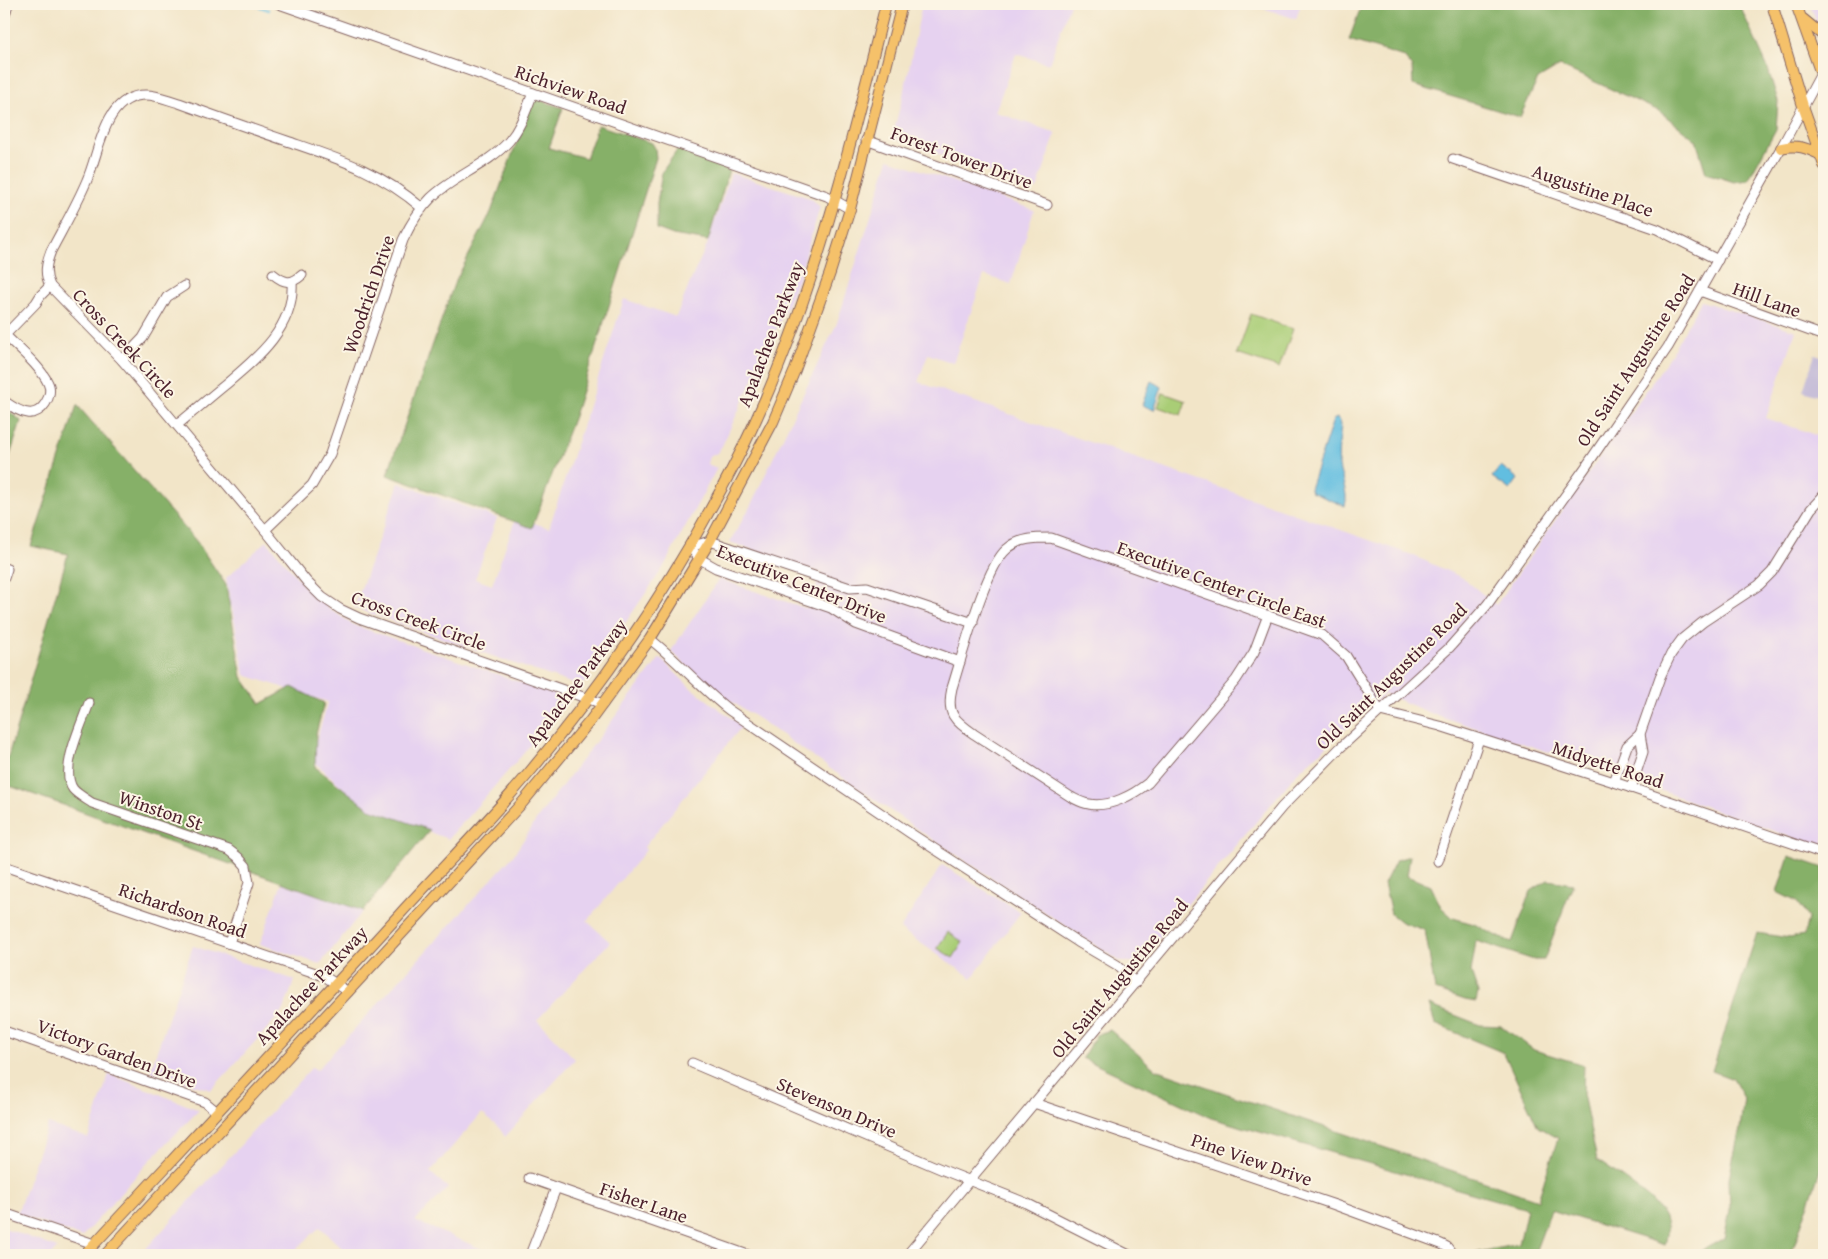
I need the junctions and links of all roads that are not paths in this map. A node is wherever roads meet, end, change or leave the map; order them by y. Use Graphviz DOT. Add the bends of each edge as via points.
graph roads {
  1 [pos="8,4"];
  2 [pos="279,4"];
  3 [pos="886,4"];
  4 [pos="902,4"];
  5 [pos="1772,4"];
  6 [pos="1796,4"];
  7 [pos="4,18"];
  8 [pos="882,18"];
  9 [pos="1802,18"];
  10 [pos="1824,34"];
  11 [pos="1823,74"];
  12 [pos="533,93"];
  13 [pos="1803,106"];
  14 [pos="866,140"];
  15 [pos="1781,148"];
  16 [pos="1453,159"];
  17 [pos="1822,160"];
  18 [pos="835,201"];
  19 [pos="1047,205"];
  20 [pos="422,208"];
  21 [pos="850,209"];
  22 [pos="1718,260"];
  23 [pos="273,274"];
  24 [pos="302,275"];
  25 [pos="292,282"];
  26 [pos="184,286"];
  27 [pos="52,289"];
  28 [pos="1700,292"];
  29 [pos="4,334"];
  30 [pos="1824,336"];
  31 [pos="122,360"];
  32 [pos="779,365"];
  33 [pos="782,399"];
  34 [pos="4,401"];
  35 [pos="177,425"];
  36 [pos="1824,495"];
  37 [pos="265,530"];
  38 [pos="710,541"];
  39 [pos="690,547"];
  40 [pos="700,559"];
  41 [pos="5,568"];
  42 [pos="4,578"];
  43 [pos="1268,614"];
  44 [pos="973,623"];
  45 [pos="650,639"];
  46 [pos="960,662"];
  47 [pos="588,698"];
  48 [pos="89,703"];
  49 [pos="604,704"];
  50 [pos="1380,711"];
  51 [pos="1640,734"];
  52 [pos="1480,739"];
  53 [pos="1614,782"];
  54 [pos="1631,788"];
  55 [pos="1824,854"];
  56 [pos="1438,861"];
  57 [pos="4,866"];
  58 [pos="229,943"];
  59 [pos="1136,983"];
  60 [pos="336,984"];
  61 [pos="348,992"];
  62 [pos="4,1031"];
  63 [pos="692,1063"];
  64 [pos="1034,1103"];
  65 [pos="217,1112"];
  66 [pos="217,1134"];
  67 [pos="529,1178"];
  68 [pos="970,1180"];
  69 [pos="556,1188"];
  70 [pos="146,1189"];
  71 [pos="125,1211"];
  72 [pos="4,1213"];
  73 [pos="143,1213"];
  74 [pos="94,1244"];
  75 [pos="84,1255"];
  76 [pos="105,1255"];
  77 [pos="530,1255"];
  78 [pos="748,1255"];
  79 [pos="907,1255"];
  80 [pos="1129,1255"];
  81 [pos="1453,1255"];
  1 -- 7 [label="street"];
  2 -- 12 [label="street, Richview Road"];
  3 -- 8 [label="main road, Apalachee Parkway"];
  4 -- 8 [label="main road"];
  4 -- 14 [label="main road, Apalachee Parkway"];
  5 -- 13 [label="main road"];
  6 -- 9 [label="main road"];
  8 -- 18 [label="main road, Apalachee Parkway"];
  9 -- 10 [label="main road"];
  9 -- 11 [label="main road"];
  11 -- 13 [label="street, Old Saint Augustine Road"];
  12 -- 18 [label="street, Richview Road"];
  12 -- 20 [label="street, Woodrich Drive" via="519,128 508,143 431,198"];
  13 -- 15 [label="street, Old Saint Augustine Road"];
  13 -- 17 [label="main road"];
  14 -- 19 [label="street, Forest Tower Drive"];
  14 -- 21 [label="main road, Apalachee Parkway"];
  15 -- 17 [label="main road" via="1801,146"];
  15 -- 22 [label="street, Old Saint Augustine Road"];
  16 -- 22 [label="street, Augustine Place" via="1657,229"];
  18 -- 21 [label="street, Richview Road"];
  18 -- 32 [label="main road, Apalachee Parkway" via="817,262"];
  20 -- 27 [label="street, Cross Creek Circle" via="395,186 348,163 179,103 144,95 121,104 106,126 88,179 46,264 46,279"];
  20 -- 37 [label="street, Woodrich Drive" via="403,240 330,454 312,485"];
  21 -- 33 [label="main road, Apalachee Parkway" via="830,273"];
  22 -- 28 [label="street, Old Saint Augustine Road"];
  23 -- 25 [label="street" via="281,281"];
  24 -- 25 [label="street"];
  25 -- 35 [label="street" via="290,307 269,345"];
  26 -- 31 [label="street" via="167,297 143,338"];
  27 -- 29 [label="street" via="41,294"];
  27 -- 31 [label="street, Cross Creek Circle"];
  28 -- 30 [label="street, Hill Lane"];
  28 -- 50 [label="street, Old Saint Augustine Road" via="1668,346 1487,604 1449,648"];
  29 -- 34 [label="street" via="42,373 50,388 42,407 32,413"];
  31 -- 35 [label="street, Cross Creek Circle"];
  32 -- 33 [label="main road"];
  32 -- 39 [label="main road, Apalachee Parkway" via="734,464"];
  33 -- 38 [label="main road, Apalachee Parkway"];
  35 -- 37 [label="street, Cross Creek Circle"];
  36 -- 51 [label="street" via="1811,509 1772,572 1703,622 1671,654"];
  37 -- 47 [label="street, Cross Creek Circle" via="307,582 340,609"];
  38 -- 39 [label="street, Executive Center Drive"];
  38 -- 40 [label="main road, Apalachee Parkway"];
  38 -- 44 [label="street, Executive Center Drive" via="850,588 867,588"];
  39 -- 40 [label="street, Executive Center Drive"];
  39 -- 47 [label="main road, Apalachee Parkway" via="660,597"];
  40 -- 45 [label="main road, Apalachee Parkway"];
  40 -- 46 [label="street, Executive Center Drive" via="716,568 831,608 856,624"];
  41 -- 42 [label="street"];
  43 -- 44 [label="street, Executive Center Circle East" via="1051,538 1030,538 1008,548 994,566"];
  43 -- 46 [label="street" via="1254,652 1236,680 1148,783 1130,795 1099,804 1082,803 953,717 949,706"];
  43 -- 50 [label="street, Executive Center Circle East" via="1314,631 1339,649 1353,665"];
  44 -- 46 [label="street"];
  45 -- 49 [label="main road, Apalachee Parkway"];
  45 -- 59 [label="street" via="729,710 918,838 1117,965"];
  47 -- 49 [label="street, Cross Creek Circle"];
  47 -- 60 [label="main road, Apalachee Parkway" via="516,788"];
  48 -- 58 [label="street, Winston St" via="68,765 69,780 74,790 92,803 229,850 238,857 246,866 249,883"];
  49 -- 61 [label="main road, Apalachee Parkway" via="529,795"];
  50 -- 52 [label="street, Midyette Road"];
  50 -- 59 [label="street, Old Saint Augustine Road" via="1282,807"];
  51 -- 53 [label="street" via="1627,746"];
  51 -- 54 [label="street" via="1643,752"];
  52 -- 53 [label="street, Midyette Road"];
  52 -- 56 [label="street"];
  53 -- 54 [label="street, Midyette Road"];
  54 -- 55 [label="street, Midyette Road"];
  57 -- 58 [label="street, Richardson Road"];
  58 -- 60 [label="street, Richardson Road" via="324,976"];
  59 -- 64 [label="street, Old Saint Augustine Road"];
  60 -- 61 [label="street, Richardson Road"];
  60 -- 65 [label="main road, Apalachee Parkway"];
  61 -- 66 [label="main road, Apalachee Parkway"];
  62 -- 65 [label="street, Victory Garden Drive" via="205,1102"];
  63 -- 68 [label="street, Stevenson Drive"];
  64 -- 68 [label="street, Old Saint Augustine Road"];
  64 -- 81 [label="street, Pine View Drive" via="1317,1199 1441,1244"];
  65 -- 66 [label="main road" via="220,1121"];
  65 -- 70 [label="main road, Apalachee Parkway"];
  66 -- 73 [label="main road, Apalachee Parkway"];
  67 -- 69 [label="street, Fisher Lane"];
  68 -- 79 [label="street, Old Saint Augustine Road"];
  68 -- 80 [label="street, Stevenson Drive" via="1026,1203"];
  69 -- 77 [label="street"];
  69 -- 78 [label="street, Fisher Lane"];
  70 -- 71 [label="main road, Apalachee Parkway"];
  70 -- 73 [label="main road" via="141,1206"];
  71 -- 73 [label="main road"];
  71 -- 74 [label="main road, Apalachee Parkway"];
  72 -- 74 [label="street"];
  73 -- 76 [label="main road, Apalachee Parkway"];
  74 -- 75 [label="main road, Apalachee Parkway"];
}
